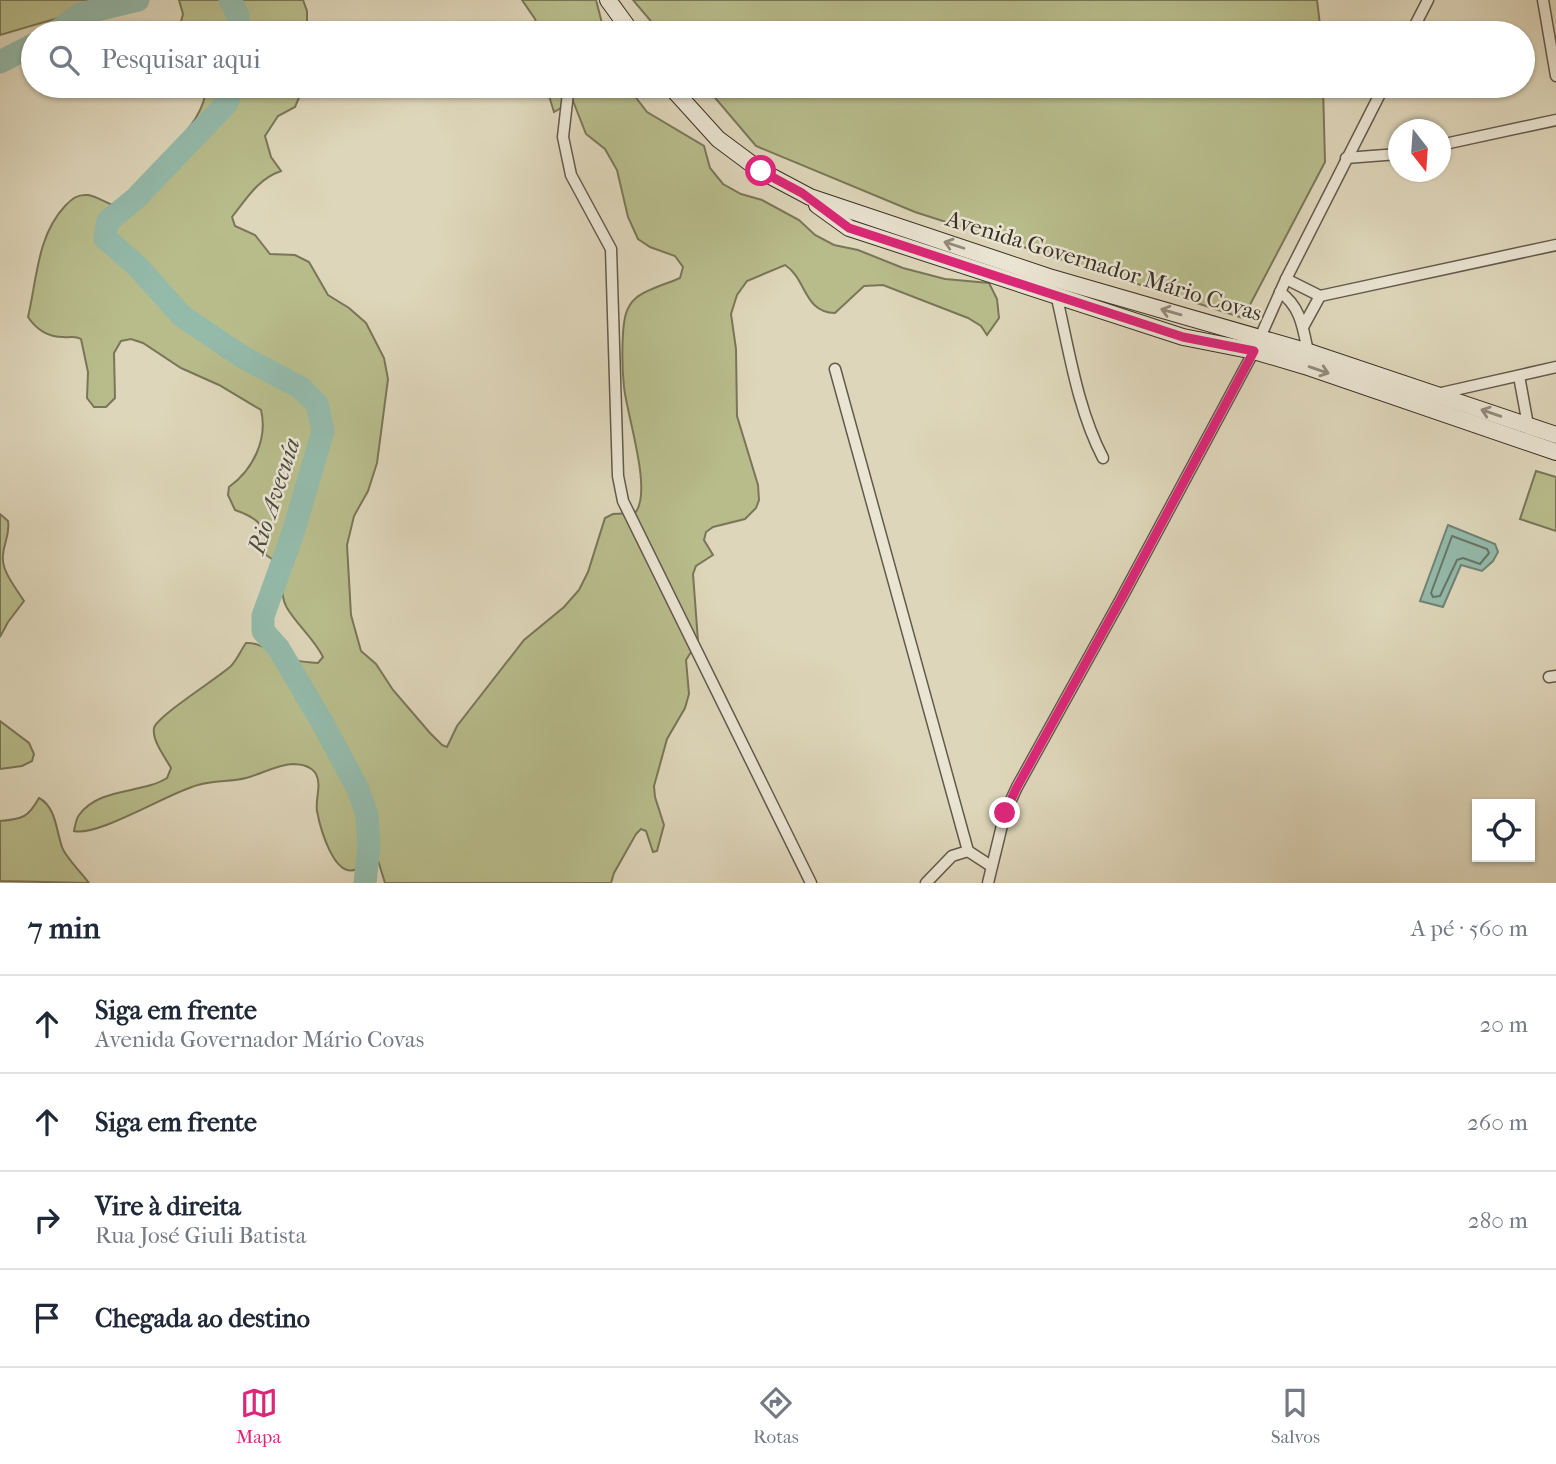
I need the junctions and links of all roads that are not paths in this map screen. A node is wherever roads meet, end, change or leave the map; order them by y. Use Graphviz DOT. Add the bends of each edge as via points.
graph roads {
  1 [pos="608,0"];
  2 [pos="1428,0"];
  3 [pos="1543,0"];
  4 [pos="623,21"];
  5 [pos="1418,21"];
  6 [pos="1556,76"];
  7 [pos="567,98"];
  8 [pos="681,98"];
  9 [pos="1378,98"];
  10 [pos="1556,120"];
  11 [pos="1451,143"];
  12 [pos="1388,154"];
  13 [pos="1346,158"];
  14 [pos="802,193"];
  15 [pos="1556,245"];
  16 [pos="1286,279"];
  17 [pos="1280,292"];
  18 [pos="1056,294"];
  19 [pos="1320,296"];
  20 [pos="1303,327"];
  21 [pos="1256,344"];
  22 [pos="1308,352"];
  23 [pos="1556,367"];
  24 [pos="835,369"];
  25 [pos="1519,376"];
  26 [pos="1437,394"];
  27 [pos="1528,425"];
  28 [pos="1556,435"];
  29 [pos="1556,452"];
  30 [pos="1103,458"];
  31 [pos="968,851"];
  32 [pos="991,866"];
  33 [pos="811,883"];
  34 [pos="926,883"];
  35 [pos="988,883"];
  1 -- 4 [label="main road"];
  2 -- 5 [label="street"];
  3 -- 6 [label="street"];
  7 -- 33 [label="street" via="563,137 571,175 611,248 618,476 623,501"];
  8 -- 14 [label="main road, Avenida Governador Mário Covas" via="718,139 761,171"];
  9 -- 13 [label="street"];
  10 -- 11 [label="street"];
  12 -- 13 [label="street"];
  13 -- 16 [label="street"];
  14 -- 18 [label="main road" via="849,228"];
  21 -- 14 [label="main road, Avenida Governador Mário Covas, one-way"];
  15 -- 19 [label="street"];
  16 -- 17 [label="street"];
  16 -- 19 [label="street"];
  17 -- 20 [label="street" via="1292,300"];
  17 -- 21 [label="street"];
  18 -- 21 [label="main road" via="1183,337"];
  18 -- 30 [label="street" via="1080,396"];
  19 -- 20 [label="street"];
  20 -- 22 [label="street"];
  21 -- 22 [label="main road, Avenida Governador Mário Covas"];
  21 -- 29 [label="main road, Avenida Governador Mário Covas, one-way"];
  21 -- 32 [label="street" via="1017,787"];
  22 -- 26 [label="main road, Avenida Governador Mário Covas"];
  23 -- 25 [label="street"];
  24 -- 31 [label="street"];
  25 -- 26 [label="street"];
  25 -- 27 [label="street"];
  27 -- 26 [label="main road, Avenida Governador Mário Covas, one-way"];
  27 -- 28 [label="main road, Avenida Governador Mário Covas"];
  31 -- 32 [label="street"];
  31 -- 34 [label="street" via="952,856"];
  32 -- 35 [label="street"];
}
